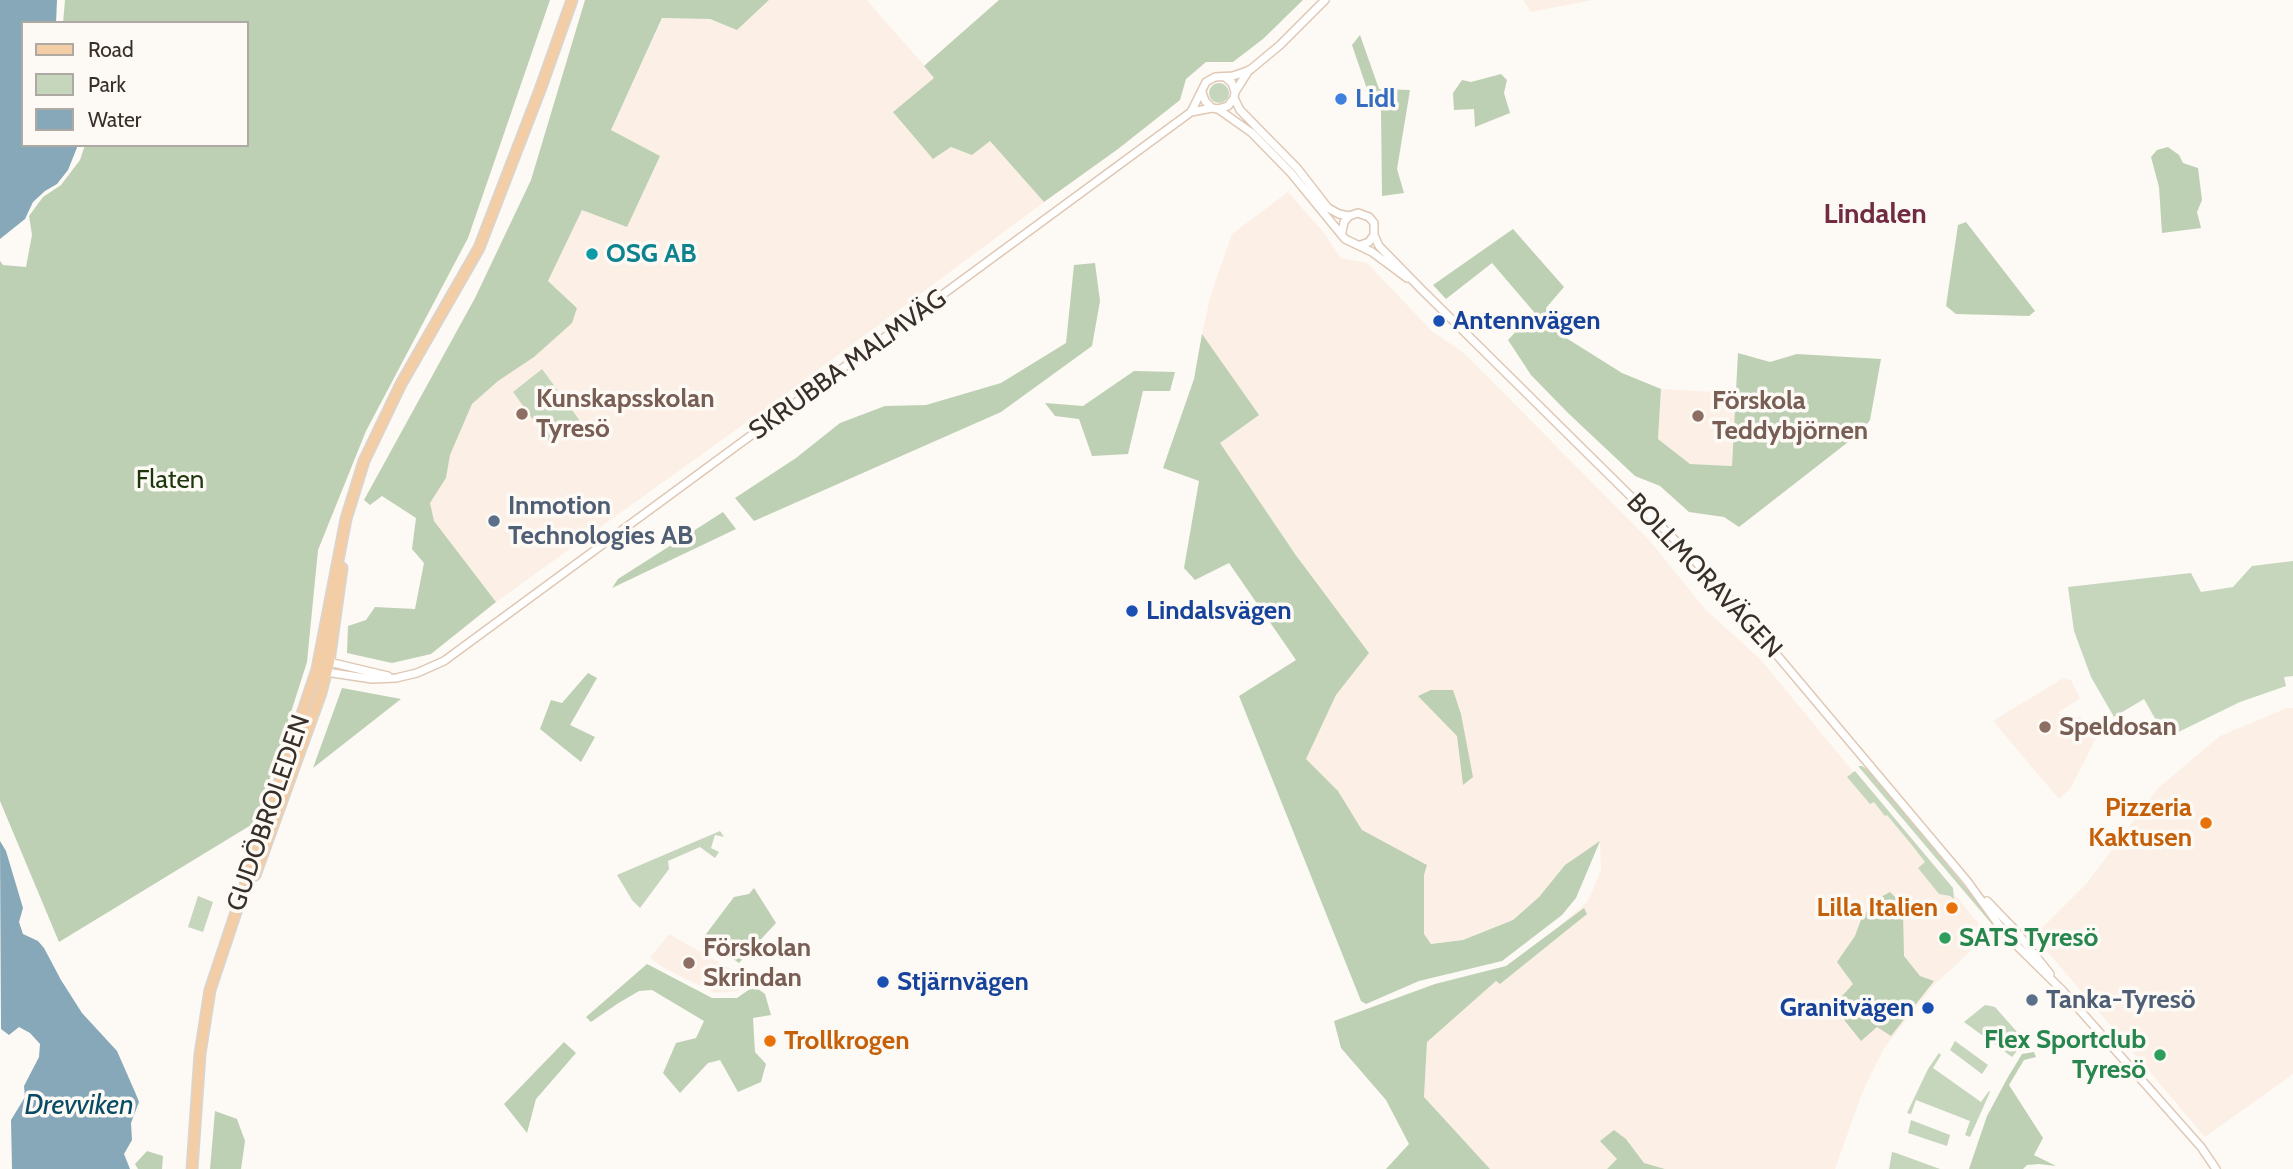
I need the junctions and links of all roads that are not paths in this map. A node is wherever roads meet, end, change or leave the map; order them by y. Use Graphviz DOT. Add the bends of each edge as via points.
graph roads {
  1 [pos="565,0"];
  2 [pos="572,0"];
  3 [pos="1325,0"];
  4 [pos="1250,70"];
  5 [pos="1225,78"];
  6 [pos="540,90"];
  7 [pos="1202,92"];
  8 [pos="1235,95"];
  9 [pos="1215,108"];
  10 [pos="1191,112"];
  11 [pos="1349,216"];
  12 [pos="1342,232"];
  13 [pos="1374,235"];
  14 [pos="1361,245"];
  15 [pos="1422,289"];
  16 [pos="323,665"];
  17 [pos="192,1169"];
  18 [pos="198,1169"];
  19 [pos="2216,1169"];
  1 -- 6 [label="main road, GUDÖBROLEDEN"];
  2 -- 6 [label="main road, GUDÖBROLEDEN"];
  3 -- 4 [label="street"];
  4 -- 5 [label="street"];
  4 -- 8 [label="street"];
  5 -- 7 [label="street" via="1214,77"];
  5 -- 8 [label="street"];
  6 -- 16 [label="main road, GUDÖBROLEDEN" via="479,248 401,384 364,461"];
  7 -- 9 [label="street"];
  7 -- 10 [label="street, SKRUBBA MALMVÄG"];
  8 -- 9 [label="street" via="1228,106"];
  8 -- 11 [label="street" via="1240,110 1297,168 1328,208"];
  9 -- 10 [label="street, SKRUBBA MALMVÄG"];
  9 -- 12 [label="street" via="1252,132"];
  10 -- 16 [label="street, SKRUBBA MALMVÄG" via="444,661 417,673 372,679"];
  11 -- 12 [label="street"];
  11 -- 13 [label="street" via="1369,217"];
  12 -- 14 [label="street" via="1345,239"];
  13 -- 14 [label="street"];
  13 -- 15 [label="street, BOLLMORAVÄGEN" via="1379,246"];
  14 -- 15 [label="street, BOLLMORAVÄGEN"];
  15 -- 19 [label="street, BOLLMORAVÄGEN" via="1682,547 1967,881 2007,936 2062,990 2202,1147"];
  16 -- 17 [label="main road, GUDÖBROLEDEN" via="211,990 200,1054"];
  16 -- 18 [label="main road, GUDÖBROLEDEN" via="321,693 216,992 206,1054"];
}
